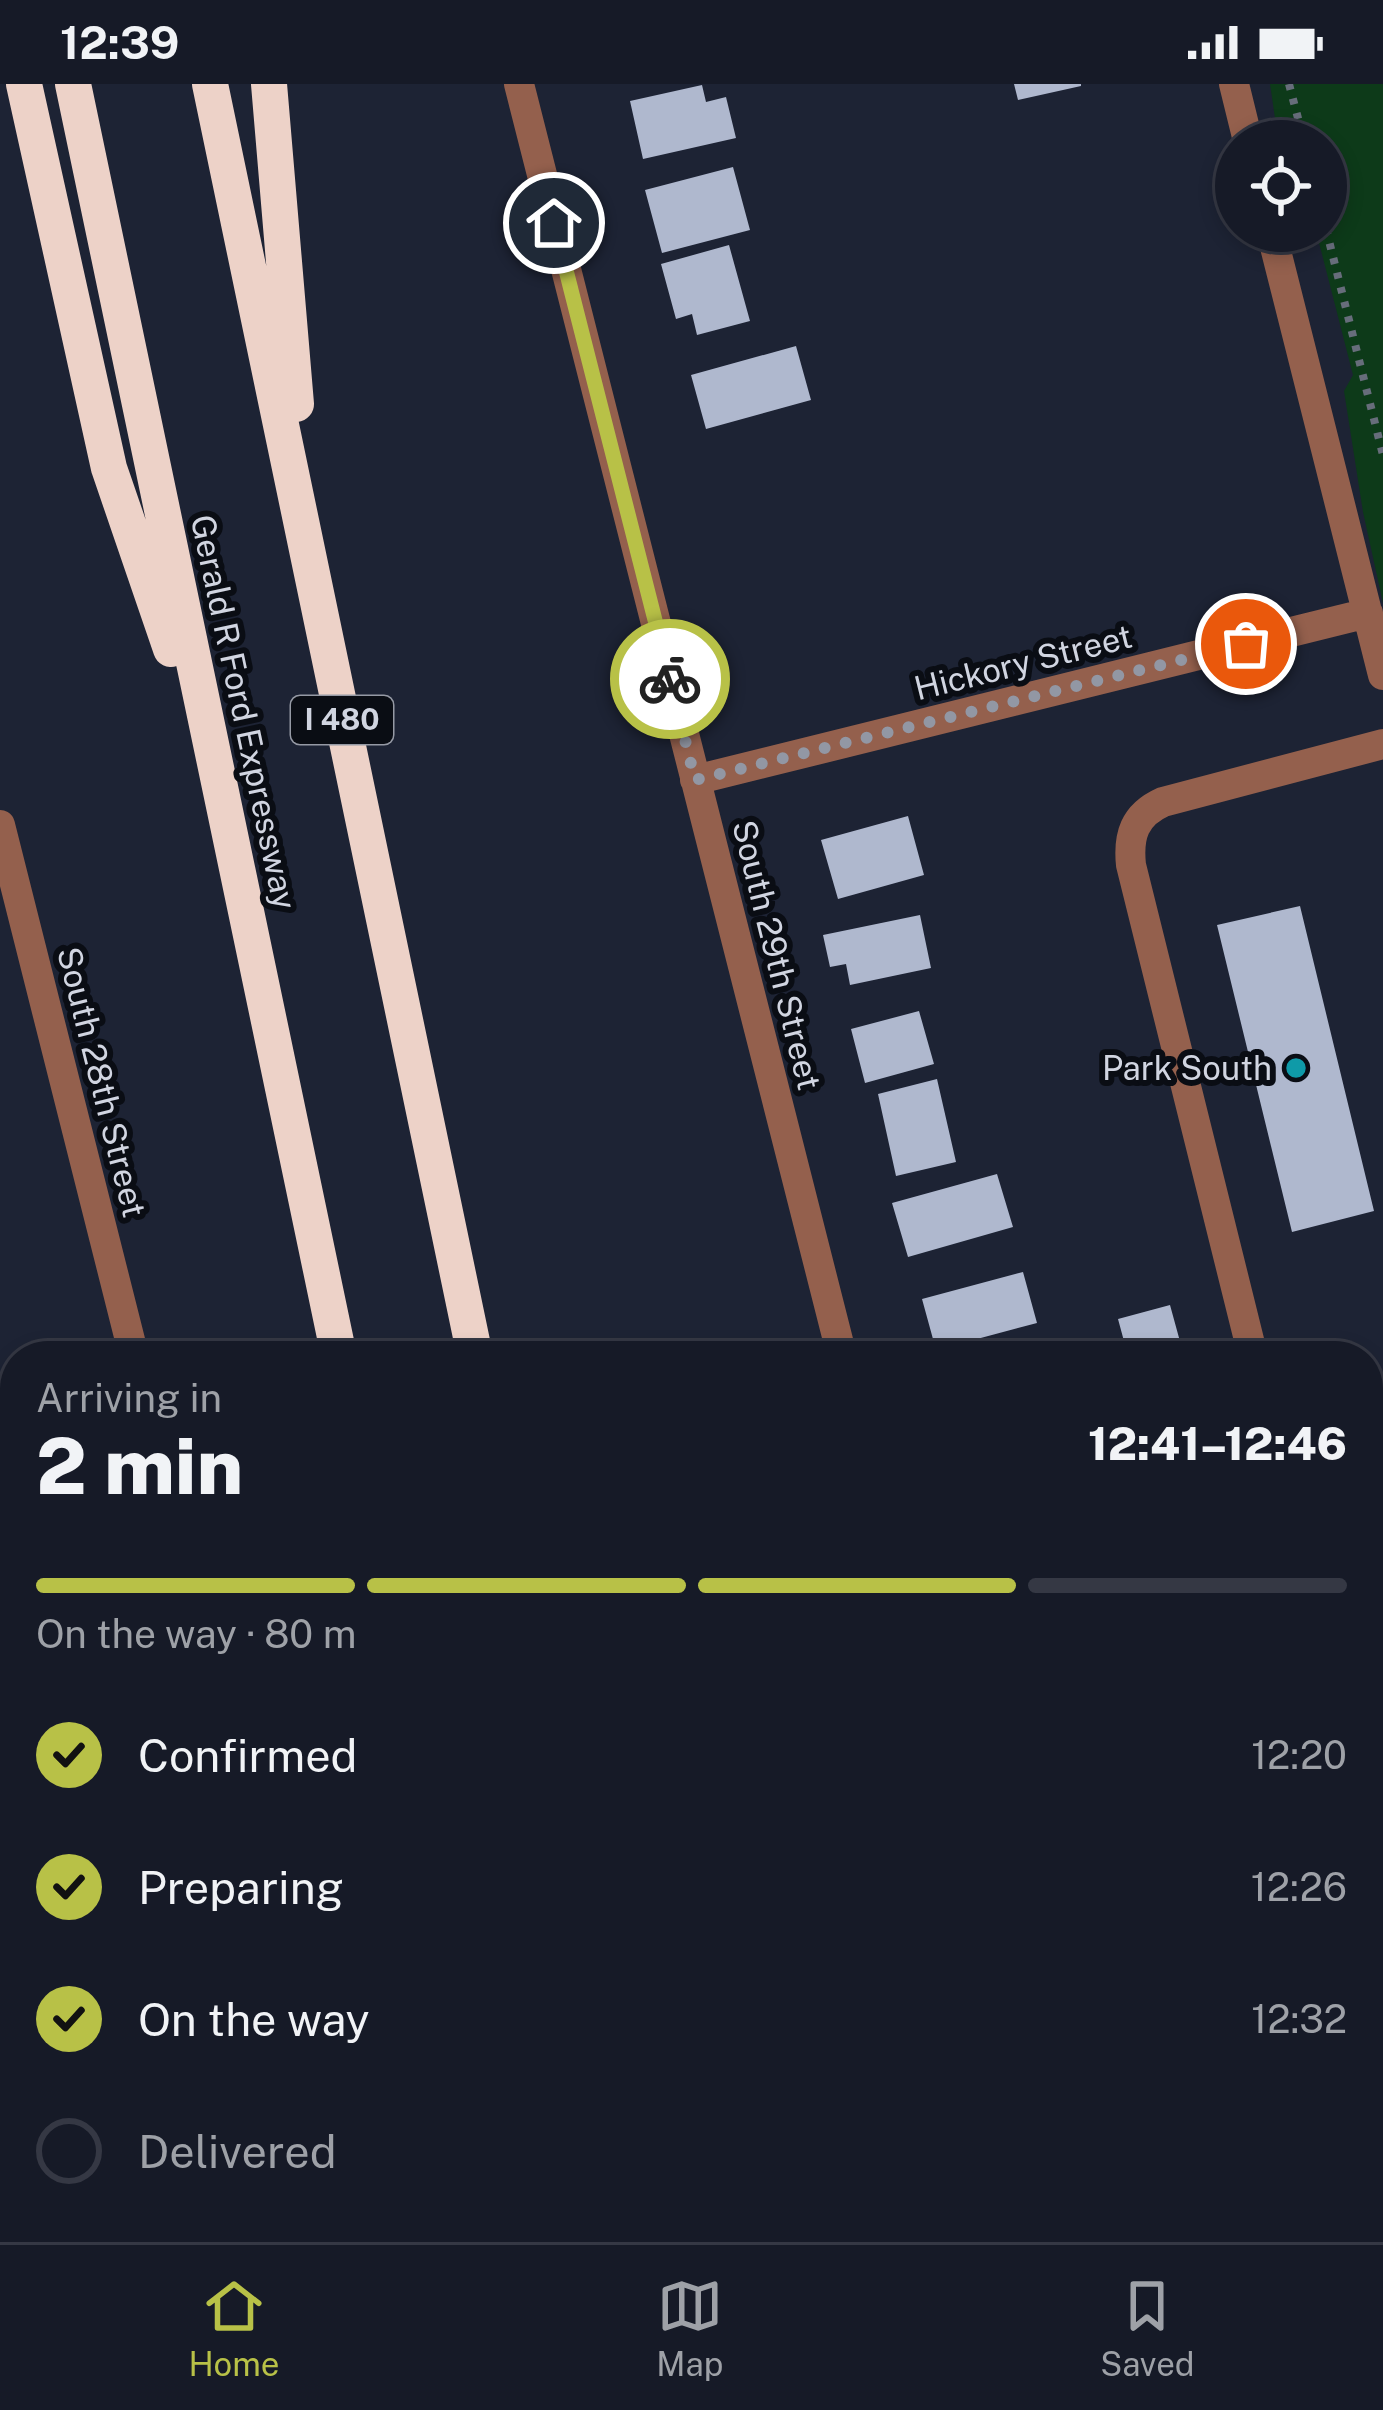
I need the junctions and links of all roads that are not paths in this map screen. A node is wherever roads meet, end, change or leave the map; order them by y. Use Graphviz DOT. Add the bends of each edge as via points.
graph roads {
  1 [pos="25,84"];
  2 [pos="73,84"];
  3 [pos="210,84"];
  4 [pos="269,84"];
  5 [pos="519,84"];
  6 [pos="1234,84"];
  7 [pos="1243,120"];
  8 [pos="1276,252"];
  9 [pos="309,563"];
  10 [pos="1368,613"];
  11 [pos="1383,675"];
  12 [pos="1383,744"];
  13 [pos="695,780"];
  14 [pos="220,790"];
  15 [pos="0,825"];
  16 [pos="32,949"];
  17 [pos="0,957"];
  18 [pos="130,1341"];
  19 [pos="336,1341"];
  20 [pos="472,1341"];
  21 [pos="838,1341"];
  22 [pos="1249,1341"];
  1 -- 14 [label="highway" via="109,468"];
  2 -- 14 [label="highway, Gerald R Ford Expressway"];
  3 -- 9 [label="highway, I 480"];
  4 -- 9 [label="highway"];
  5 -- 13 [label="street, South 29th Street"];
  6 -- 7 [label="street"];
  8 -- 10 [label="street"];
  9 -- 20 [label="highway, I 480"];
  10 -- 11 [label="street"];
  10 -- 13 [label="street, Hickory Street"];
  12 -- 22 [label="street" via="1163,802 1131,832 1131,865"];
  13 -- 21 [label="street, South 29th Street"];
  14 -- 19 [label="highway, Gerald R Ford Expressway"];
  15 -- 16 [label="street, South 28th Street"];
  16 -- 17 [label="street"];
  16 -- 18 [label="street, South 28th Street"];
}
